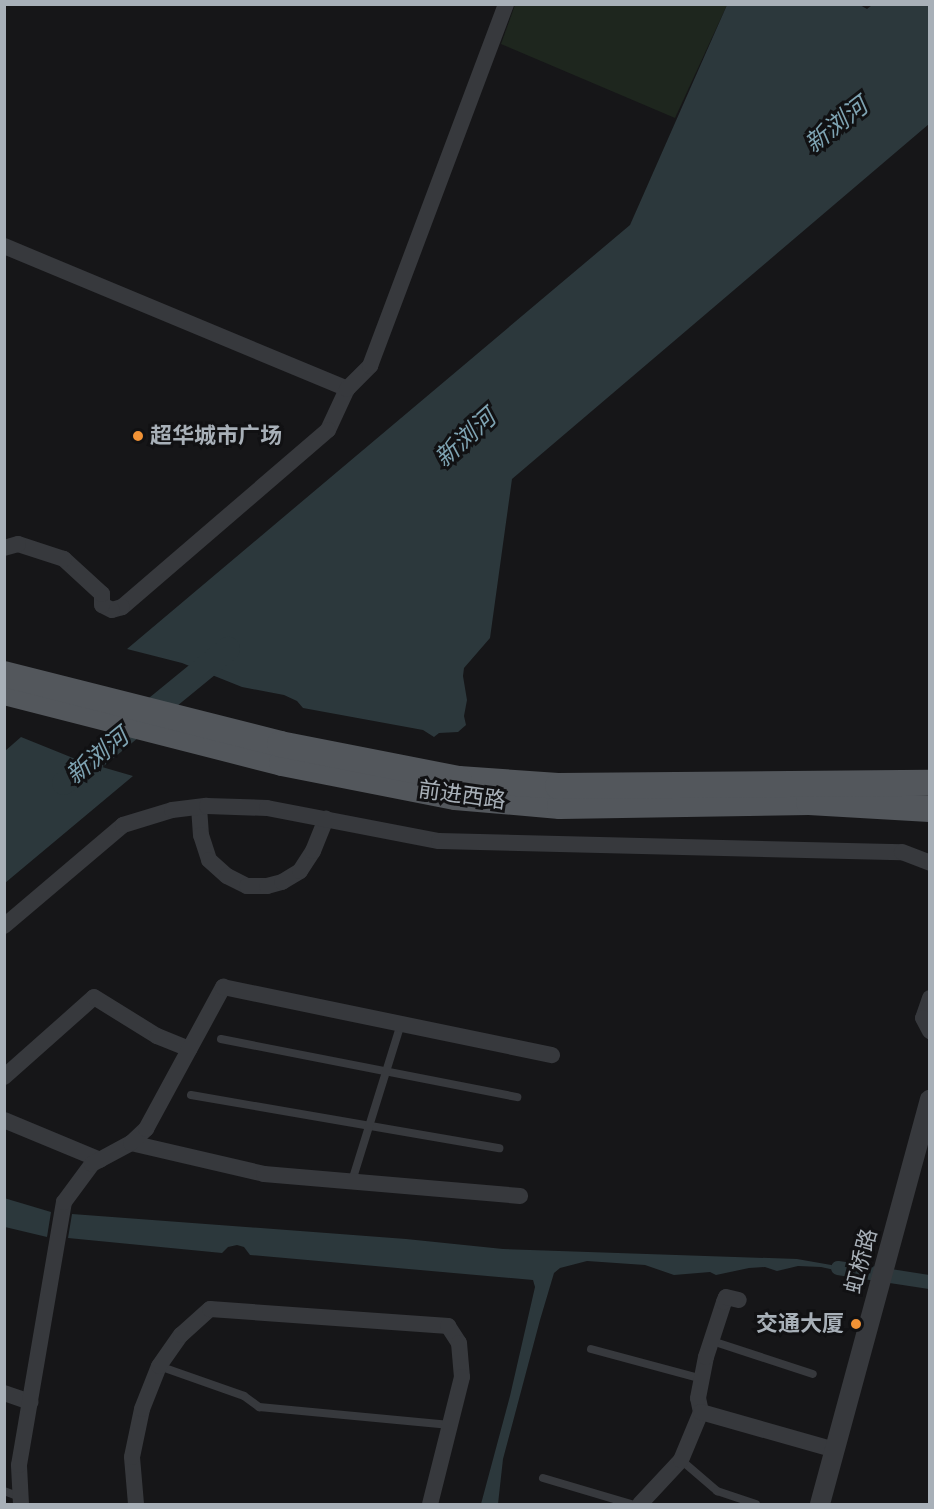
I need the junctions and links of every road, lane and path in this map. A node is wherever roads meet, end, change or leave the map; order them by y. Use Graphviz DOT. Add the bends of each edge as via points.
graph roads {
  1 [pos="506,4"];
  2 [pos="4,246"];
  3 [pos="347,389"];
  4 [pos="4,548"];
  5 [pos="4,674"];
  6 [pos="4,692"];
  7 [pos="930,783"];
  8 [pos="457,788"];
  9 [pos="199,807"];
  10 [pos="930,809"];
  11 [pos="326,819"];
  12 [pos="930,863"];
  13 [pos="4,926"];
  14 [pos="930,998"];
  15 [pos="401,1024"];
  16 [pos="930,1031"];
  17 [pos="221,1039"];
  18 [pos="189,1049"];
  19 [pos="552,1055"];
  20 [pos="387,1070"];
  21 [pos="4,1077"];
  22 [pos="190,1095"];
  23 [pos="517,1096"];
  24 [pos="930,1100"];
  25 [pos="4,1120"];
  26 [pos="369,1126"];
  27 [pos="131,1143"];
  28 [pos="499,1148"];
  29 [pos="100,1160"];
  30 [pos="352,1182"];
  31 [pos="520,1196"];
  32 [pos="739,1300"];
  33 [pos="712,1341"];
  34 [pos="591,1349"];
  35 [pos="159,1366"];
  36 [pos="813,1374"];
  37 [pos="702,1379"];
  38 [pos="4,1393"];
  39 [pos="30,1402"];
  40 [pos="701,1412"];
  41 [pos="450,1425"];
  42 [pos="835,1450"];
  43 [pos="681,1460"];
  44 [pos="543,1478"];
  45 [pos="4,1491"];
  46 [pos="21,1501"];
  47 [pos="136,1504"];
  48 [pos="430,1504"];
  49 [pos="631,1504"];
  50 [pos="639,1504"];
  51 [pos="756,1504"];
  52 [pos="820,1504"];
  1 -- 3 [label="street" via="370,366"];
  2 -- 3 [label="street"];
  3 -- 4 [label="street" via="328,430 122,607 112,610 102,605 102,594 64,559 18,544"];
  5 -- 8 [label="main road, 前进西路, bridge"];
  6 -- 8 [label="main road, 前进西路" via="282,763"];
  7 -- 8 [label="main road, 前进西路"];
  8 -- 10 [label="main road, 前进西路" via="561,806 809,802"];
  9 -- 11 [label="street" via="267,808"];
  9 -- 11 [label="street" via="201,835 209,860 227,876 248,886 282,882 300,871 314,851"];
  9 -- 13 [label="street" via="172,810 123,825"];
  11 -- 12 [label="street" via="439,840 902,852"];
  14 -- 16 [label="street" via="923,1018"];
  15 -- 18 [label="street" via="223,987"];
  15 -- 19 [label="street"];
  15 -- 20 [label="lane"];
  17 -- 20 [label="lane"];
  18 -- 21 [label="street" via="157,1036 94,997"];
  18 -- 27 [label="street" via="146,1129"];
  20 -- 23 [label="lane"];
  20 -- 26 [label="lane"];
  22 -- 26 [label="lane"];
  24 -- 42 [label="street, 虹桥路"];
  25 -- 29 [label="street"];
  26 -- 28 [label="lane"];
  26 -- 30 [label="lane"];
  27 -- 29 [label="street"];
  27 -- 30 [label="street" via="264,1174"];
  29 -- 39 [label="street" via="64,1202"];
  30 -- 31 [label="street"];
  32 -- 33 [label="street" via="726,1297"];
  33 -- 36 [label="lane"];
  33 -- 37 [label="street"];
  34 -- 37 [label="lane"];
  35 -- 41 [label="lane" via="244,1396 258,1407"];
  35 -- 41 [label="street" via="181,1335 210,1309 448,1326 459,1343 462,1377"];
  35 -- 47 [label="street" via="142,1409 132,1457"];
  37 -- 40 [label="street" via="698,1398"];
  38 -- 39 [label="street"];
  39 -- 46 [label="street" via="19,1465"];
  40 -- 42 [label="street"];
  40 -- 43 [label="street"];
  41 -- 48 [label="street"];
  42 -- 52 [label="street, 虹桥路"];
  43 -- 50 [label="street"];
  43 -- 51 [label="lane" via="717,1491"];
  44 -- 49 [label="lane"];
  45 -- 46 [label="lane"];
}
